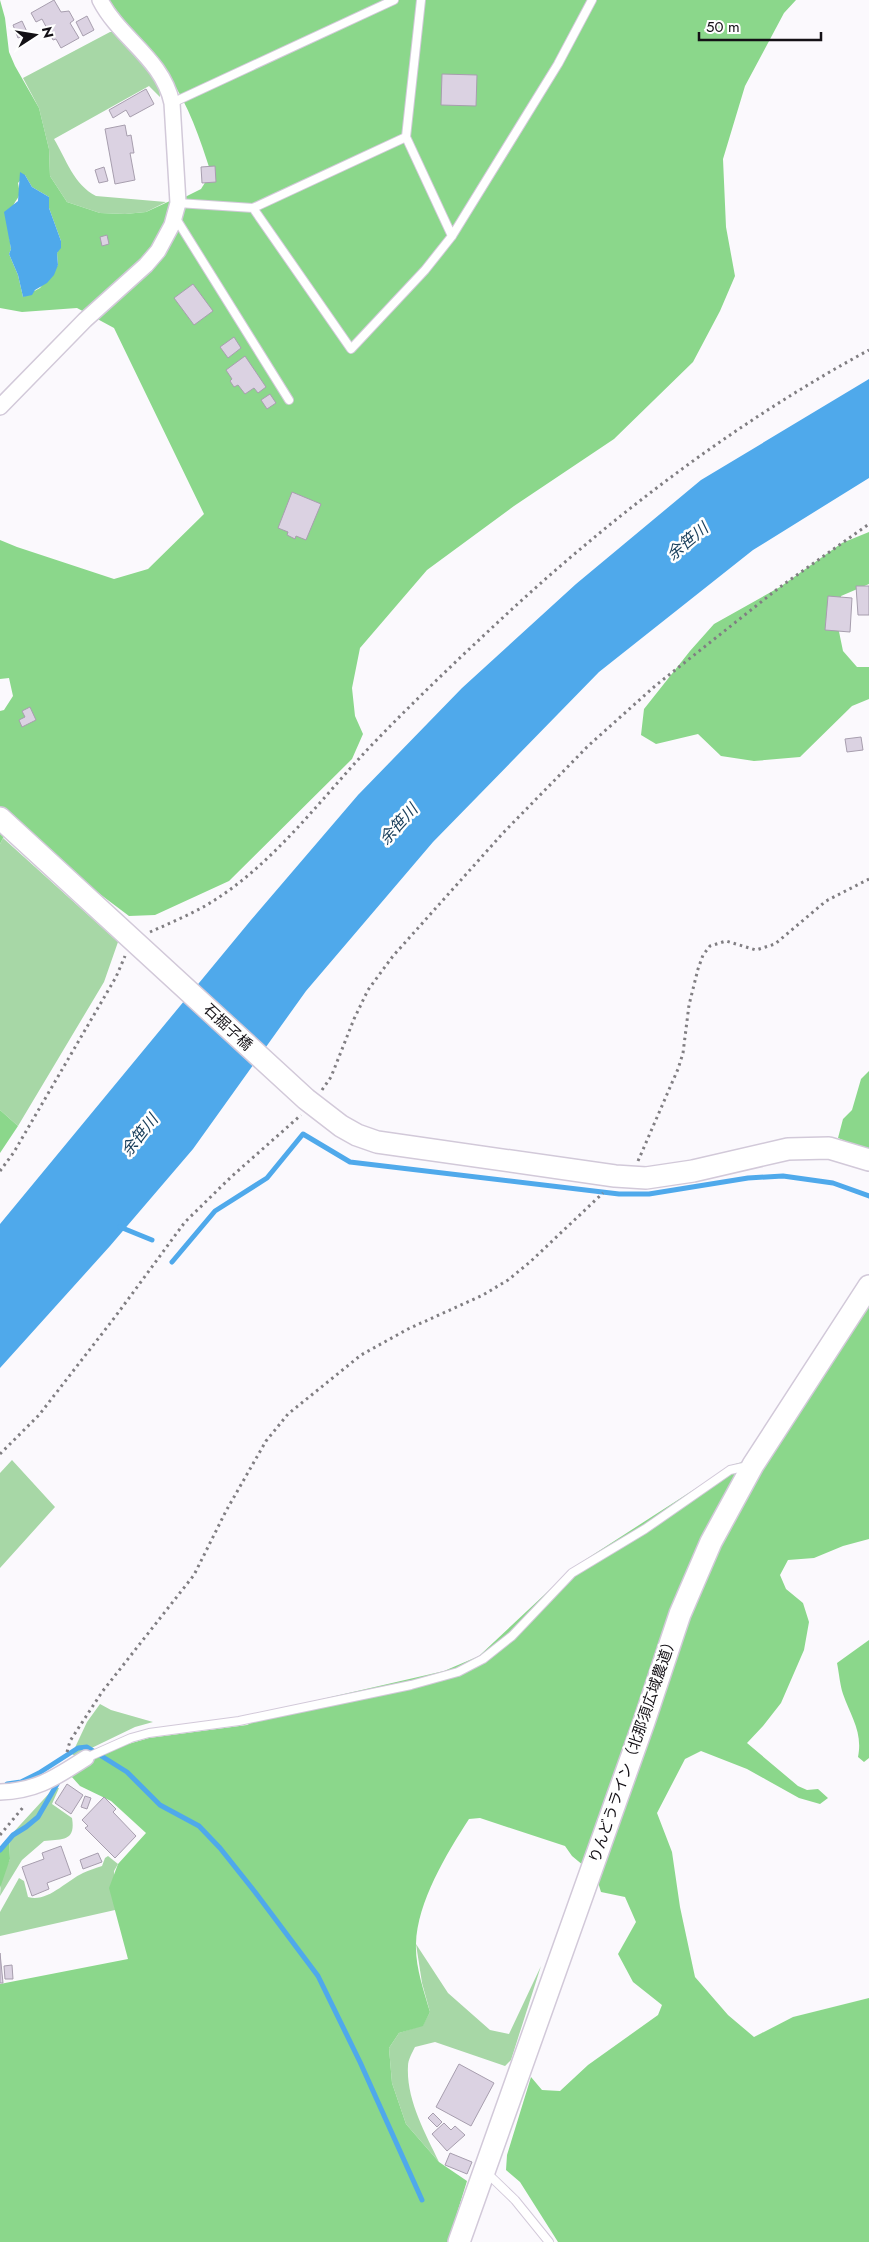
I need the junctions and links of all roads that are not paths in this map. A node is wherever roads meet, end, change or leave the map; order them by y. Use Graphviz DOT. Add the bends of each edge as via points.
graph roads {
  1 [pos="100,0"];
  2 [pos="394,0"];
  3 [pos="421,0"];
  4 [pos="592,0"];
  5 [pos="172,102"];
  6 [pos="406,137"];
  7 [pos="253,208"];
  8 [pos="176,210"];
  9 [pos="452,236"];
  10 [pos="289,400"];
  11 [pos="0,407"];
  12 [pos="0,818"];
  13 [pos="869,1160"];
  14 [pos="869,1286"];
  15 [pos="753,1465"];
  16 [pos="86,1758"];
  17 [pos="0,1792"];
  18 [pos="484,2170"];
  19 [pos="458,2242"];
  20 [pos="549,2242"];
  1 -- 5 [label="street" via="107,14 156,67 168,86"];
  2 -- 5 [label="lane"];
  3 -- 6 [label="lane"];
  4 -- 9 [label="lane" via="558,64"];
  5 -- 8 [label="street"];
  6 -- 7 [label="lane"];
  6 -- 9 [label="lane"];
  7 -- 8 [label="lane"];
  7 -- 9 [label="lane" via="351,349 425,270"];
  8 -- 10 [label="lane"];
  8 -- 11 [label="street" via="172,225 146,266 84,320"];
  12 -- 13 [label="street, 石掘子橋" via="309,1102 357,1135 378,1142 646,1178 693,1171 788,1149 829,1148"];
  14 -- 15 [label="street, りんどうライン（北那須広域農道）"];
  15 -- 16 [label="lane" via="730,1470 645,1529 572,1573 512,1636 483,1660 458,1672 412,1685 239,1721 149,1733"];
  15 -- 18 [label="street, りんどうライン（北那須広域農道）" via="711,1542 680,1614"];
  16 -- 17 [label="street" via="38,1786"];
  18 -- 19 [label="street, りんどうライン（北那須広域農道）"];
  18 -- 20 [label="lane" via="515,2200"];
}
